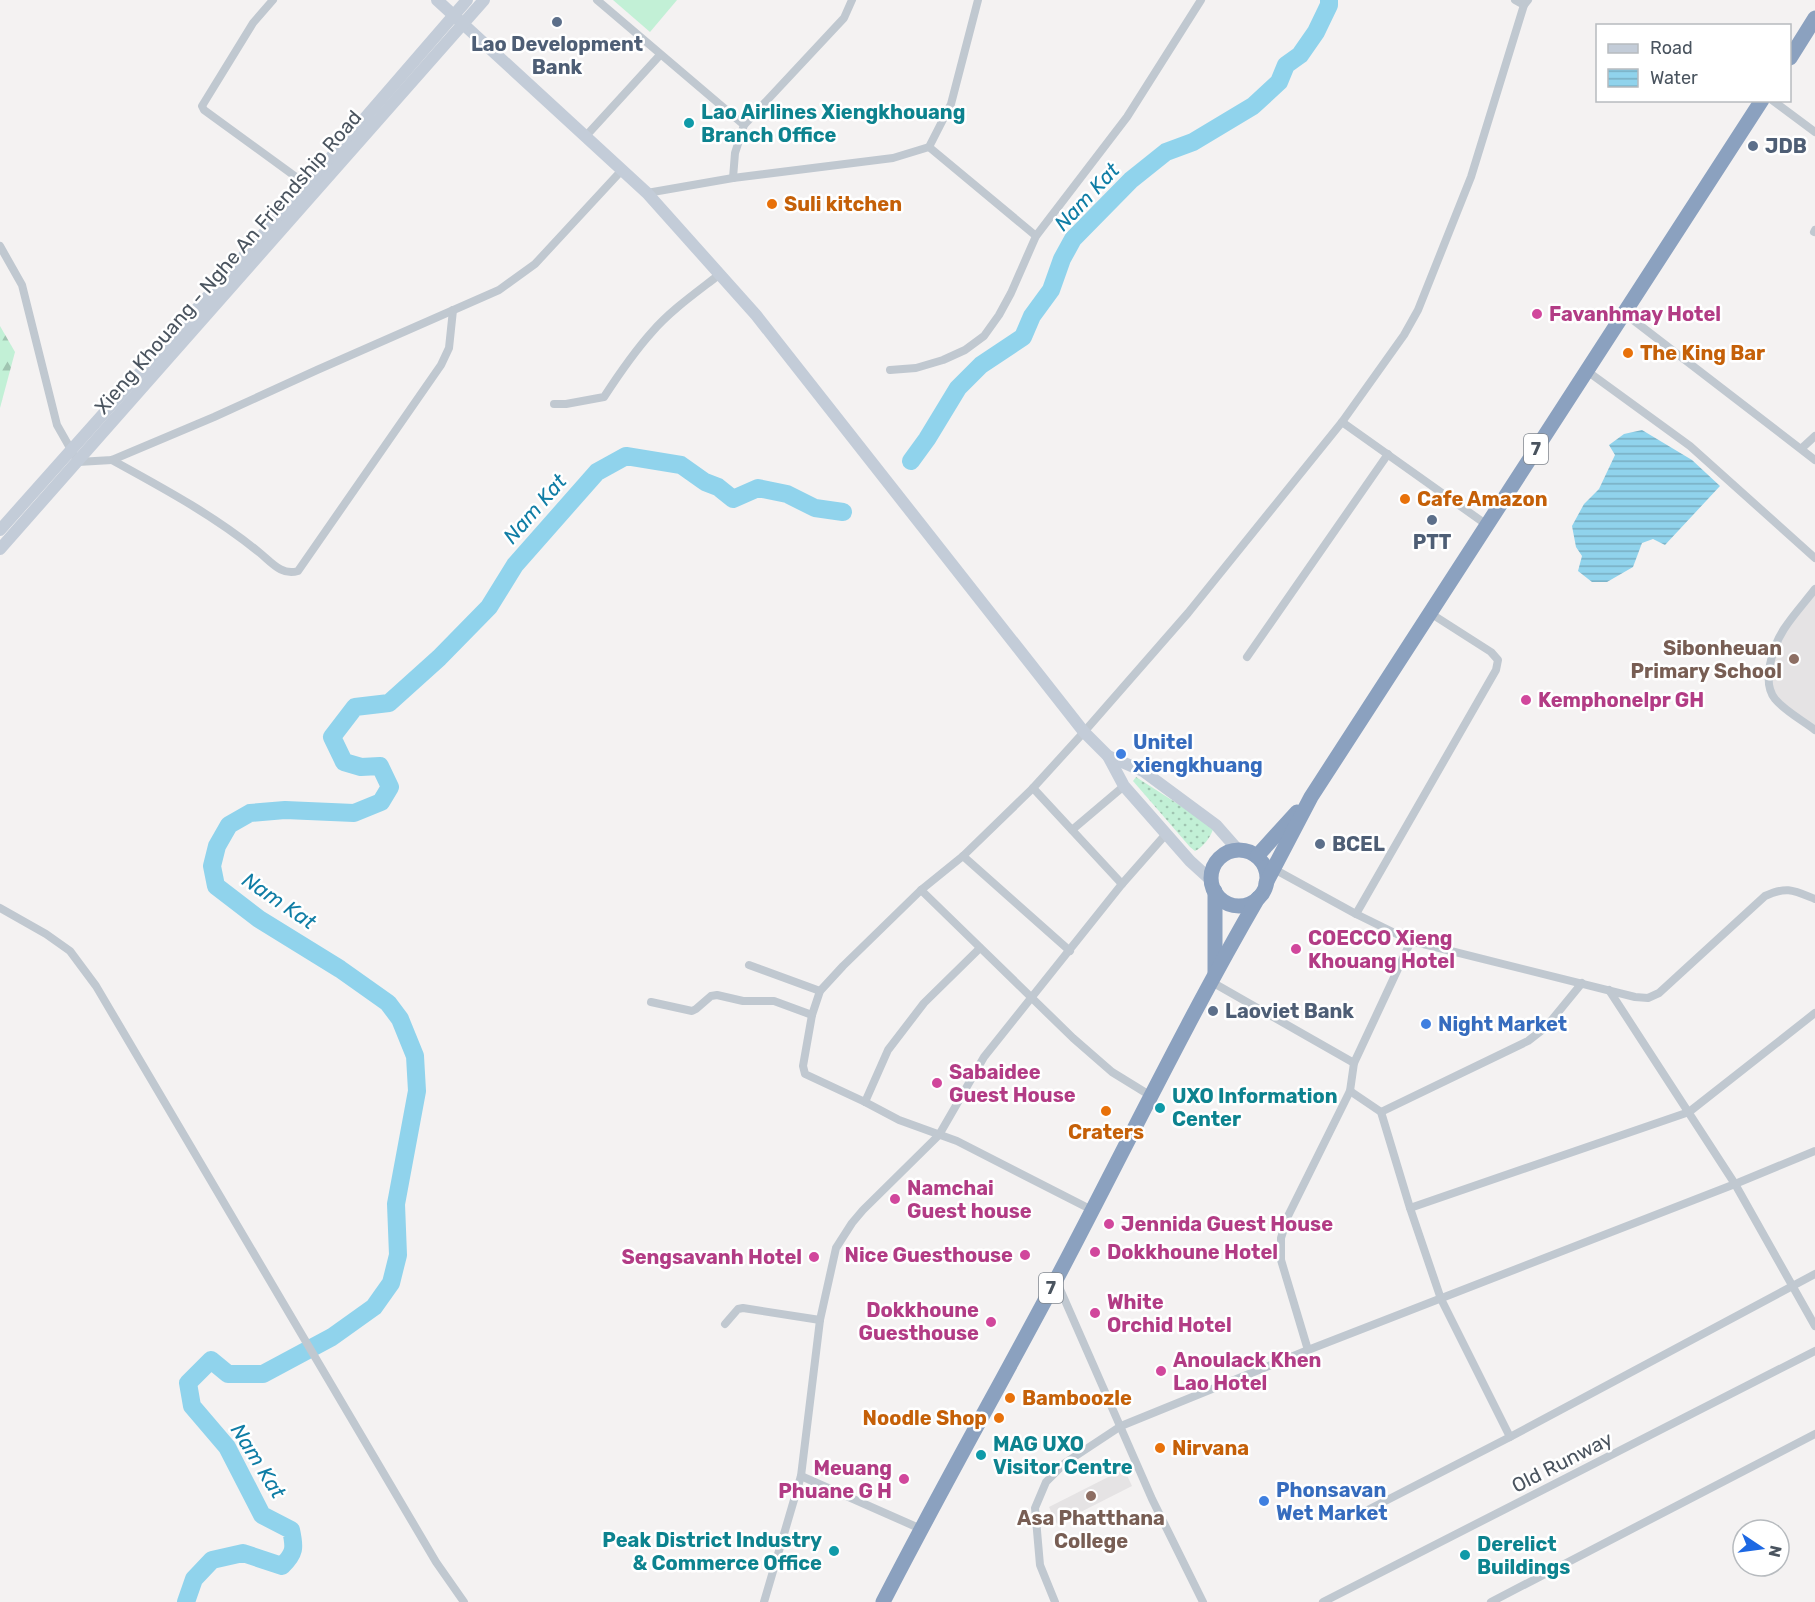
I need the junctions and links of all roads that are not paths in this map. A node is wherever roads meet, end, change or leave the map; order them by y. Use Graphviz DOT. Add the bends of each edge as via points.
graph roads {
  1 [pos="273,0"];
  2 [pos="438,0"];
  3 [pos="467,0"];
  4 [pos="484,0"];
  5 [pos="597,0"];
  6 [pos="852,0"];
  7 [pos="978,0"];
  8 [pos="1201,0"];
  9 [pos="1515,0"];
  10 [pos="1526,2"];
  11 [pos="454,14"];
  12 [pos="1815,18"];
  13 [pos="464,24"];
  14 [pos="660,55"];
  15 [pos="1791,56"];
  16 [pos="1761,102"];
  17 [pos="1775,102"];
  18 [pos="744,125"];
  19 [pos="1815,132"];
  20 [pos="585,137"];
  21 [pos="929,147"];
  22 [pos="622,170"];
  23 [pos="732,178"];
  24 [pos="307,185"];
  25 [pos="647,193"];
  26 [pos="1036,236"];
  27 [pos="0,246"];
  28 [pos="720,274"];
  29 [pos="453,310"];
  30 [pos="1624,313"];
  31 [pos="890,370"];
  32 [pos="1587,371"];
  33 [pos="554,404"];
  34 [pos="1342,422"];
  35 [pos="1815,436"];
  36 [pos="1802,448"];
  37 [pos="1388,454"];
  38 [pos="75,457"];
  39 [pos="112,460"];
  40 [pos="1815,460"];
  41 [pos="1487,525"];
  42 [pos="0,530"];
  43 [pos="0,549"];
  44 [pos="1815,558"];
  45 [pos="1815,589"];
  46 [pos="1430,613"];
  47 [pos="1247,657"];
  48 [pos="1815,730"];
  49 [pos="1084,732"];
  50 [pos="1108,756"];
  51 [pos="1124,786"];
  52 [pos="1033,788"];
  53 [pos="1311,797"];
  54 [pos="1072,830"];
  55 [pos="1166,834"];
  56 [pos="1239,850"];
  57 [pos="963,856"];
  58 [pos="1257,856"];
  59 [pos="1274,869"];
  60 [pos="1266,883"];
  61 [pos="1122,885"];
  62 [pos="1213,886"];
  63 [pos="921,890"];
  64 [pos="1258,898"];
  65 [pos="1815,899"];
  66 [pos="0,908"];
  67 [pos="1356,914"];
  68 [pos="1411,941"];
  69 [pos="980,948"];
  70 [pos="1070,951"];
  71 [pos="749,964"];
  72 [pos="1213,977"];
  73 [pos="1582,983"];
  74 [pos="1609,990"];
  75 [pos="820,991"];
  76 [pos="1033,997"];
  77 [pos="651,1002"];
  78 [pos="1815,1013"];
  79 [pos="812,1015"];
  80 [pos="1354,1063"];
  81 [pos="1350,1091"];
  82 [pos="1151,1096"];
  83 [pos="865,1102"];
  84 [pos="1381,1112"];
  85 [pos="1689,1112"];
  86 [pos="939,1135"];
  87 [pos="1815,1151"];
  88 [pos="1735,1184"];
  89 [pos="1410,1208"];
  90 [pos="1092,1210"];
  91 [pos="1815,1274"];
  92 [pos="1056,1280"];
  93 [pos="1791,1286"];
  94 [pos="1441,1299"];
  95 [pos="820,1320"];
  96 [pos="725,1324"];
  97 [pos="1815,1326"];
  98 [pos="1308,1350"];
  99 [pos="1815,1351"];
  100 [pos="1121,1426"];
  101 [pos="1815,1434"];
  102 [pos="1510,1437"];
  103 [pos="801,1476"];
  104 [pos="1358,1515"];
  105 [pos="921,1528"];
  106 [pos="1502,1600"];
  107 [pos="464,1602"];
  108 [pos="764,1602"];
  109 [pos="883,1602"];
  110 [pos="1056,1602"];
  111 [pos="1203,1602"];
  112 [pos="1323,1602"];
  113 [pos="1491,1602"];
  1 -- 24 [label="street" via="253,23 202,106"];
  2 -- 11 [label="street"];
  3 -- 11 [label="street, Xieng Khouang - Nghe An Friendship Road"];
  4 -- 13 [label="street, Xieng Khouang - Nghe An Friendship Road"];
  5 -- 14 [label="street"];
  6 -- 18 [label="street" via="844,18"];
  7 -- 21 [label="street" via="951,104"];
  8 -- 26 [label="street" via="1127,117"];
  9 -- 10 [label="street"];
  10 -- 34 [label="street" via="1471,177 1418,310 1404,336"];
  11 -- 13 [label="street"];
  11 -- 24 [label="street, Xieng Khouang - Nghe An Friendship Road"];
  12 -- 15 [label="highway"];
  13 -- 20 [label="street"];
  13 -- 38 [label="street, Xieng Khouang - Nghe An Friendship Road"];
  14 -- 18 [label="street"];
  14 -- 20 [label="street"];
  16 -- 30 [label="highway, 7"];
  17 -- 19 [label="street"];
  18 -- 23 [label="street"];
  20 -- 22 [label="street"];
  21 -- 23 [label="street" via="893,158"];
  21 -- 26 [label="street"];
  22 -- 25 [label="street"];
  22 -- 29 [label="street" via="536,264 499,290"];
  23 -- 25 [label="street"];
  24 -- 38 [label="street, Xieng Khouang - Nghe An Friendship Road"];
  25 -- 28 [label="street"];
  26 -- 31 [label="street" via="1011,293 984,336 943,360"];
  27 -- 38 [label="street" via="22,285 57,425"];
  28 -- 33 [label="street" via="653,330 604,397"];
  28 -- 49 [label="street"];
  29 -- 39 [label="street"];
  29 -- 39 [label="street" via="450,348 441,365 298,571 283,572 192,505"];
  30 -- 32 [label="highway, 7"];
  30 -- 36 [label="street"];
  32 -- 41 [label="highway, 7"];
  32 -- 44 [label="street" via="1690,446"];
  34 -- 37 [label="street"];
  34 -- 49 [label="street" via="1188,614"];
  35 -- 36 [label="street"];
  36 -- 40 [label="street"];
  37 -- 41 [label="street"];
  37 -- 47 [label="street"];
  38 -- 39 [label="street"];
  38 -- 42 [label="street, Xieng Khouang - Nghe An Friendship Road"];
  38 -- 43 [label="street, Xieng Khouang - Nghe An Friendship Road"];
  41 -- 46 [label="highway, 7"];
  45 -- 48 [label="street" via="1783,630 1767,678 1776,700"];
  46 -- 53 [label="highway, 7"];
  46 -- 67 [label="street" via="1491,652 1498,660 1496,670"];
  49 -- 50 [label="street"];
  49 -- 52 [label="street"];
  50 -- 51 [label="street"];
  50 -- 56 [label="street" via="1143,771 1216,825"];
  51 -- 54 [label="street"];
  51 -- 55 [label="street"];
  52 -- 54 [label="street"];
  52 -- 57 [label="street"];
  53 -- 58 [label="highway, 7"];
  53 -- 59 [label="highway, 7"];
  54 -- 61 [label="street"];
  55 -- 61 [label="street"];
  55 -- 62 [label="street"];
  56 -- 58 [label="highway"];
  56 -- 62 [label="highway, 7" via="1226,853 1216,862"];
  57 -- 63 [label="street"];
  57 -- 70 [label="street"];
  58 -- 60 [label="highway" via="1266,871"];
  59 -- 60 [label="highway, 7"];
  59 -- 67 [label="street"];
  60 -- 64 [label="highway, 7"];
  61 -- 70 [label="street"];
  62 -- 64 [label="highway" via="1224,902 1248,904"];
  62 -- 72 [label="highway, 7"];
  63 -- 69 [label="street"];
  63 -- 75 [label="street"];
  64 -- 72 [label="highway, 7"];
  65 -- 74 [label="street" via="1779,889 1765,896 1659,993 1648,998"];
  66 -- 107 [label="street" via="70,951 96,987 436,1562"];
  67 -- 68 [label="street"];
  68 -- 73 [label="street"];
  68 -- 80 [label="street"];
  69 -- 76 [label="street"];
  69 -- 83 [label="street" via="924,1003 888,1050"];
  70 -- 76 [label="street"];
  71 -- 75 [label="street"];
  72 -- 80 [label="street"];
  72 -- 82 [label="highway, 7"];
  73 -- 74 [label="street"];
  73 -- 84 [label="street" via="1546,1027 1528,1041"];
  74 -- 85 [label="street"];
  75 -- 79 [label="street"];
  76 -- 82 [label="street" via="1113,1072"];
  76 -- 86 [label="street" via="984,1058"];
  77 -- 79 [label="street" via="692,1011 717,995 743,1001 774,1001"];
  78 -- 85 [label="street"];
  79 -- 83 [label="street" via="805,1074"];
  80 -- 81 [label="street"];
  81 -- 84 [label="street"];
  81 -- 98 [label="street" via="1288,1216 1281,1238 1281,1260"];
  82 -- 90 [label="highway, 7"];
  83 -- 86 [label="street"];
  84 -- 89 [label="street"];
  85 -- 88 [label="street"];
  85 -- 89 [label="street"];
  86 -- 90 [label="street"];
  86 -- 95 [label="street" via="852,1223 836,1248"];
  87 -- 88 [label="street"];
  88 -- 93 [label="street"];
  88 -- 94 [label="street"];
  89 -- 94 [label="street"];
  90 -- 92 [label="highway, 7"];
  91 -- 93 [label="street"];
  92 -- 100 [label="street"];
  92 -- 105 [label="highway, 7"];
  93 -- 97 [label="street"];
  93 -- 102 [label="street"];
  94 -- 98 [label="street"];
  94 -- 102 [label="street"];
  95 -- 96 [label="street" via="742,1308"];
  95 -- 103 [label="street"];
  98 -- 100 [label="street"];
  99 -- 112 [label="street, Old Runway"];
  100 -- 110 [label="street" via="1065,1463 1046,1482 1035,1508 1040,1565"];
  100 -- 111 [label="street"];
  101 -- 106 [label="street"];
  102 -- 104 [label="street"];
  103 -- 105 [label="street"];
  103 -- 108 [label="street"];
  105 -- 109 [label="highway, 7"];
  106 -- 113 [label="street"];
}
